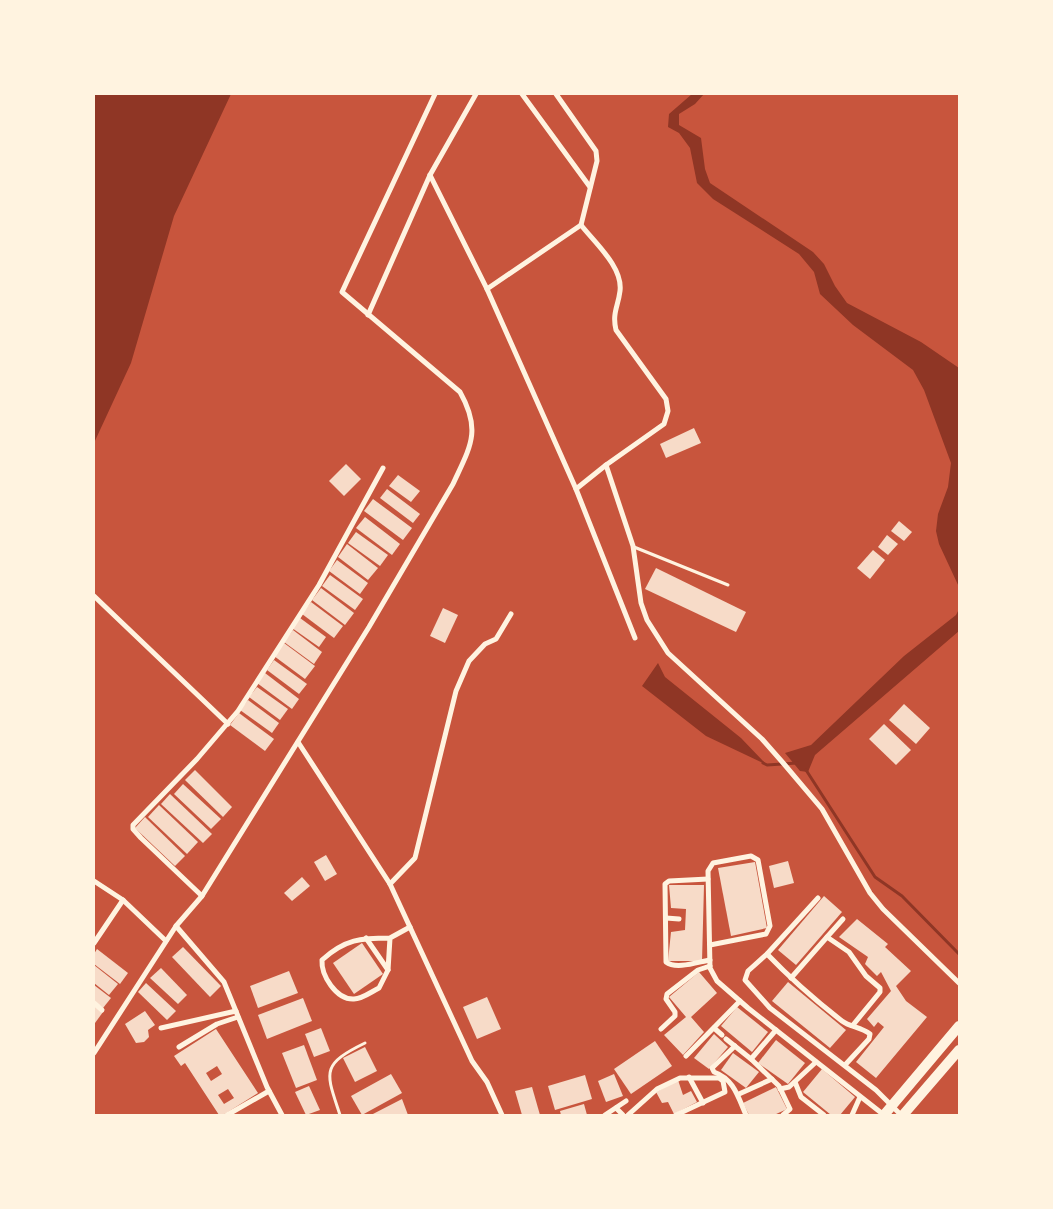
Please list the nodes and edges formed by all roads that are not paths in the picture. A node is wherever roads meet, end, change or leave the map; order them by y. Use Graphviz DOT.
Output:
graph roads {
  1 [pos="435,94"];
  2 [pos="476,94"];
  3 [pos="522,94"];
  4 [pos="556,94"];
  5 [pos="430,175"];
  6 [pos="590,188"];
  7 [pos="581,225"];
  8 [pos="487,290"];
  9 [pos="368,315"];
  10 [pos="606,465"];
  11 [pos="383,468"];
  12 [pos="576,489"];
  13 [pos="633,546"];
  14 [pos="728,585"];
  15 [pos="94,596"];
  16 [pos="511,614"];
  17 [pos="635,638"];
  18 [pos="228,724"];
  19 [pos="298,742"];
  20 [pos="708,879"];
  21 [pos="94,880"];
  22 [pos="390,884"];
  23 [pos="202,896"];
  24 [pos="818,898"];
  25 [pos="124,900"];
  26 [pos="666,918"];
  27 [pos="679,919"];
  28 [pos="843,919"];
  29 [pos="176,926"];
  30 [pos="410,927"];
  31 [pos="827,937"];
  32 [pos="366,938"];
  33 [pos="390,938"];
  34 [pos="166,941"];
  35 [pos="94,943"];
  36 [pos="710,945"];
  37 [pos="767,954"];
  38 [pos="710,963"];
  39 [pos="388,970"];
  40 [pos="791,978"];
  41 [pos="959,983"];
  42 [pos="740,1000"];
  43 [pos="94,1003"];
  44 [pos="102,1010"];
  45 [pos="236,1011"];
  46 [pos="238,1017"];
  47 [pos="853,1025"];
  48 [pos="959,1026"];
  49 [pos="161,1028"];
  50 [pos="714,1028"];
  51 [pos="661,1029"];
  52 [pos="776,1030"];
  53 [pos="365,1043"];
  54 [pos="735,1046"];
  55 [pos="179,1047"];
  56 [pos="959,1050"];
  57 [pos="94,1053"];
  58 [pos="686,1056"];
  59 [pos="751,1059"];
  60 [pos="816,1062"];
  61 [pos="845,1066"];
  62 [pos="688,1077"];
  63 [pos="772,1080"];
  64 [pos="795,1082"];
  65 [pos="780,1089"];
  66 [pos="269,1091"];
  67 [pos="739,1094"];
  68 [pos="860,1096"];
  69 [pos="626,1101"];
  70 [pos="702,1103"];
  71 [pos="892,1105"];
  72 [pos="616,1108"];
  73 [pos="635,1113"];
  74 [pos="227,1115"];
  75 [pos="282,1115"];
  76 [pos="340,1115"];
  77 [pos="502,1115"];
  78 [pos="605,1115"];
  79 [pos="623,1115"];
  80 [pos="628,1115"];
  81 [pos="676,1115"];
  82 [pos="746,1115"];
  83 [pos="783,1115"];
  84 [pos="824,1115"];
  85 [pos="852,1115"];
  86 [pos="884,1115"];
  87 [pos="902,1115"];
  1 -- 9 [label="street"];
  2 -- 5 [label="street"];
  3 -- 6 [label="street"];
  4 -- 6 [label="street"];
  5 -- 8 [label="street"];
  5 -- 9 [label="street"];
  6 -- 7 [label="street"];
  7 -- 8 [label="street"];
  7 -- 10 [label="street"];
  8 -- 12 [label="street"];
  9 -- 19 [label="street"];
  10 -- 12 [label="street"];
  10 -- 13 [label="street"];
  11 -- 18 [label="street"];
  12 -- 17 [label="street"];
  13 -- 14 [label="lane"];
  13 -- 41 [label="street"];
  15 -- 18 [label="street"];
  16 -- 22 [label="street"];
  18 -- 23 [label="street"];
  19 -- 22 [label="street"];
  19 -- 23 [label="street"];
  20 -- 26 [label="street"];
  20 -- 36 [label="street"];
  20 -- 36 [label="street"];
  21 -- 25 [label="street"];
  22 -- 30 [label="street"];
  23 -- 29 [label="street"];
  24 -- 37 [label="street"];
  25 -- 34 [label="street"];
  25 -- 35 [label="street"];
  26 -- 27 [label="street"];
  26 -- 38 [label="street"];
  28 -- 31 [label="street"];
  29 -- 34 [label="street"];
  29 -- 45 [label="street"];
  30 -- 33 [label="street"];
  30 -- 77 [label="street"];
  31 -- 40 [label="street"];
  31 -- 47 [label="street"];
  32 -- 33 [label="street"];
  32 -- 39 [label="street"];
  32 -- 39 [label="street"];
  33 -- 39 [label="street"];
  34 -- 57 [label="street"];
  36 -- 38 [label="street"];
  37 -- 40 [label="street"];
  37 -- 61 [label="street"];
  38 -- 42 [label="street"];
  38 -- 51 [label="street"];
  40 -- 47 [label="street"];
  42 -- 50 [label="street"];
  42 -- 52 [label="street"];
  43 -- 44 [label="street"];
  45 -- 46 [label="street"];
  45 -- 49 [label="street"];
  46 -- 55 [label="street"];
  46 -- 66 [label="street"];
  47 -- 61 [label="street"];
  48 -- 71 [label="main road"];
  50 -- 54 [label="street"];
  50 -- 58 [label="street"];
  52 -- 59 [label="street"];
  52 -- 60 [label="street"];
  53 -- 76 [label="lane"];
  54 -- 59 [label="street"];
  54 -- 67 [label="street"];
  56 -- 87 [label="main road"];
  59 -- 63 [label="street"];
  60 -- 64 [label="street"];
  60 -- 68 [label="street"];
  61 -- 71 [label="street"];
  62 -- 70 [label="street"];
  62 -- 70 [label="street"];
  62 -- 73 [label="street"];
  63 -- 65 [label="street"];
  63 -- 67 [label="street"];
  64 -- 65 [label="street"];
  64 -- 84 [label="street"];
  65 -- 83 [label="street"];
  66 -- 74 [label="street"];
  66 -- 75 [label="street"];
  67 -- 82 [label="street"];
  68 -- 85 [label="street"];
  68 -- 86 [label="street"];
  69 -- 72 [label="street"];
  70 -- 81 [label="street"];
  71 -- 86 [label="main road"];
  71 -- 87 [label="street"];
  72 -- 78 [label="street"];
  72 -- 79 [label="street"];
  73 -- 80 [label="street"];
}
